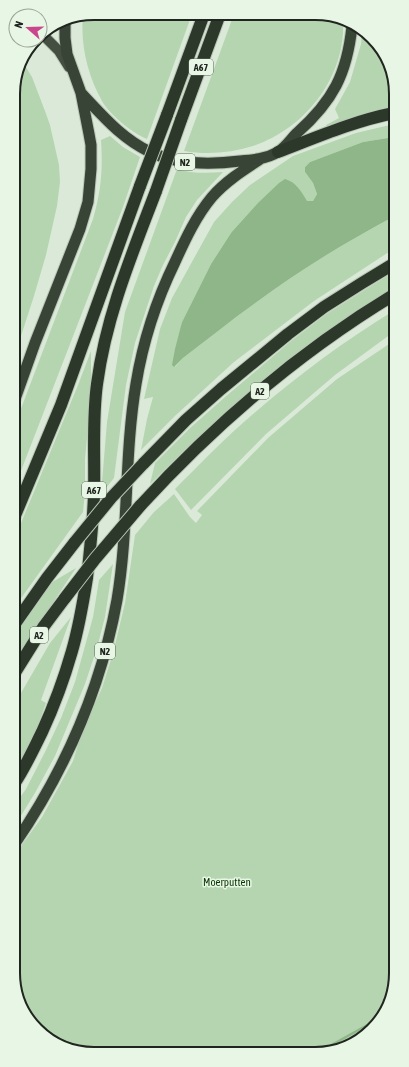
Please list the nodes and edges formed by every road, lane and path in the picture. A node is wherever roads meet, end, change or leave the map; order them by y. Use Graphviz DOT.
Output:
graph roads {
  1 [pos="202,20"];
  2 [pos="218,20"];
  3 [pos="65,26"];
  4 [pos="351,30"];
  5 [pos="48,40"];
  6 [pos="76,78"];
  7 [pos="81,93"];
  8 [pos="389,114"];
  9 [pos="278,152"];
  10 [pos="258,160"];
  11 [pos="389,266"];
  12 [pos="389,298"];
  13 [pos="20,385"];
  14 [pos="20,503"];
  15 [pos="20,616"];
  16 [pos="20,664"];
  17 [pos="20,773"];
  18 [pos="20,836"];
  1 -- 14 [label="highway, A67, bridge"];
  2 -- 17 [label="highway, A67, bridge"];
  3 -- 6 [label="highway, N2"];
  4 -- 9 [label="highway, N2"];
  5 -- 6 [label="main road"];
  6 -- 7 [label="highway, N2"];
  7 -- 10 [label="highway, N2"];
  7 -- 13 [label="highway, N2"];
  8 -- 9 [label="highway"];
  9 -- 10 [label="highway, N2"];
  10 -- 18 [label="highway, N2"];
  11 -- 15 [label="highway, A2, bridge"];
  12 -- 16 [label="highway, A2, bridge"];
}
